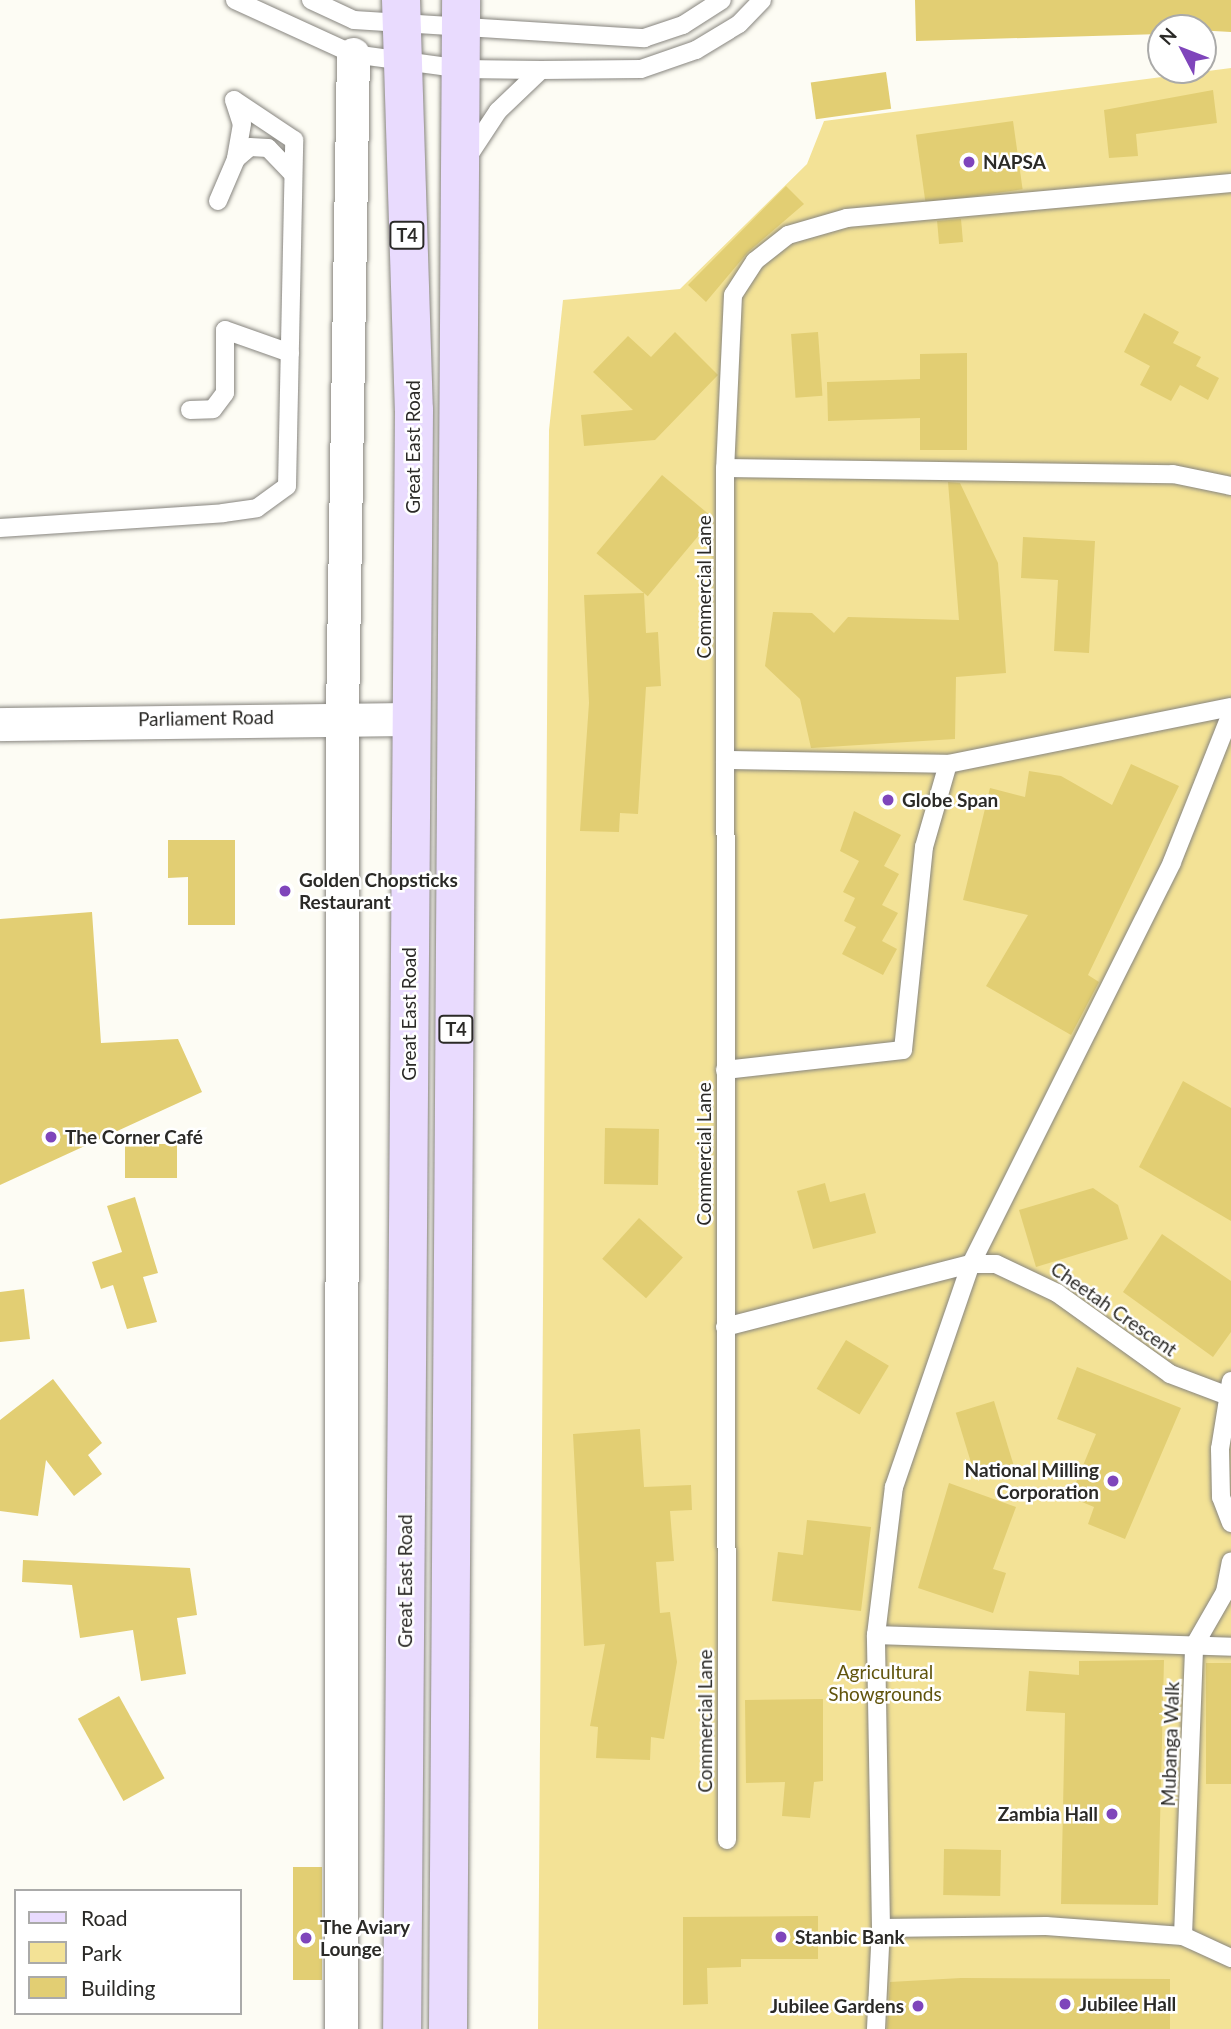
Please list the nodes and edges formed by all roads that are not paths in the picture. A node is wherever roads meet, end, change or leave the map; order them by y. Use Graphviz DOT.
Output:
graph roads {
  1 [pos="235,0"];
  2 [pos="311,0"];
  3 [pos="722,0"];
  4 [pos="762,0"];
  5 [pos="461,15"];
  6 [pos="354,20"];
  7 [pos="400,28"];
  8 [pos="353,54"];
  9 [pos="462,69"];
  10 [pos="541,70"];
  11 [pos="236,159"];
  12 [pos="462,167"];
  13 [pos="293,174"];
  14 [pos="1231,183"];
  15 [pos="218,201"];
  16 [pos="290,353"];
  17 [pos="190,410"];
  18 [pos="725,468"];
  19 [pos="1231,486"];
  20 [pos="0,528"];
  21 [pos="1231,707"];
  22 [pos="1231,714"];
  23 [pos="342,715"];
  24 [pos="412,719"];
  25 [pos="0,724"];
  26 [pos="725,760"];
  27 [pos="948,764"];
  28 [pos="725,1070"];
  29 [pos="971,1264"];
  30 [pos="725,1327"];
  31 [pos="1229,1391"];
  32 [pos="1231,1522"];
  33 [pos="1231,1562"];
  34 [pos="876,1635"];
  35 [pos="1194,1646"];
  36 [pos="1231,1647"];
  37 [pos="727,1840"];
  38 [pos="881,1928"];
  39 [pos="1183,1936"];
  40 [pos="1231,1958"];
  41 [pos="341,2029"];
  42 [pos="402,2029"];
  43 [pos="449,2029"];
  44 [pos="876,2029"];
  1 -- 8 [label="lane"];
  2 -- 6 [label="lane"];
  3 -- 5 [label="lane"];
  4 -- 10 [label="lane"];
  5 -- 7 [label="lane"];
  5 -- 9 [label="main road, T4"];
  6 -- 7 [label="lane"];
  6 -- 8 [label="lane"];
  7 -- 8 [label="lane"];
  7 -- 9 [label="lane"];
  7 -- 24 [label="main road, Great East Road / T4"];
  8 -- 23 [label="street"];
  9 -- 10 [label="lane"];
  9 -- 12 [label="main road, T4"];
  10 -- 12 [label="lane"];
  11 -- 13 [label="lane"];
  11 -- 13 [label="lane"];
  11 -- 15 [label="lane"];
  12 -- 43 [label="main road, T4"];
  13 -- 16 [label="lane"];
  14 -- 18 [label="lane, Commercial Lane"];
  16 -- 17 [label="lane"];
  16 -- 20 [label="lane"];
  18 -- 19 [label="lane"];
  18 -- 26 [label="lane, Commercial Lane"];
  21 -- 27 [label="lane"];
  22 -- 29 [label="lane"];
  23 -- 24 [label="street, Parliament Road"];
  23 -- 25 [label="street, Parliament Road"];
  23 -- 41 [label="street"];
  24 -- 42 [label="main road, Great East Road / T4"];
  26 -- 27 [label="lane"];
  26 -- 28 [label="lane, Commercial Lane"];
  27 -- 28 [label="lane"];
  28 -- 30 [label="lane, Commercial Lane"];
  29 -- 30 [label="lane"];
  29 -- 31 [label="lane, Cheetah Crescent"];
  29 -- 34 [label="lane"];
  30 -- 37 [label="lane, Commercial Lane"];
  31 -- 32 [label="lane"];
  33 -- 35 [label="lane, Mubanga Walk"];
  34 -- 35 [label="lane"];
  34 -- 38 [label="lane"];
  35 -- 36 [label="lane"];
  35 -- 39 [label="lane, Mubanga Walk"];
  38 -- 39 [label="lane"];
  38 -- 44 [label="lane"];
  39 -- 40 [label="lane"];
}
